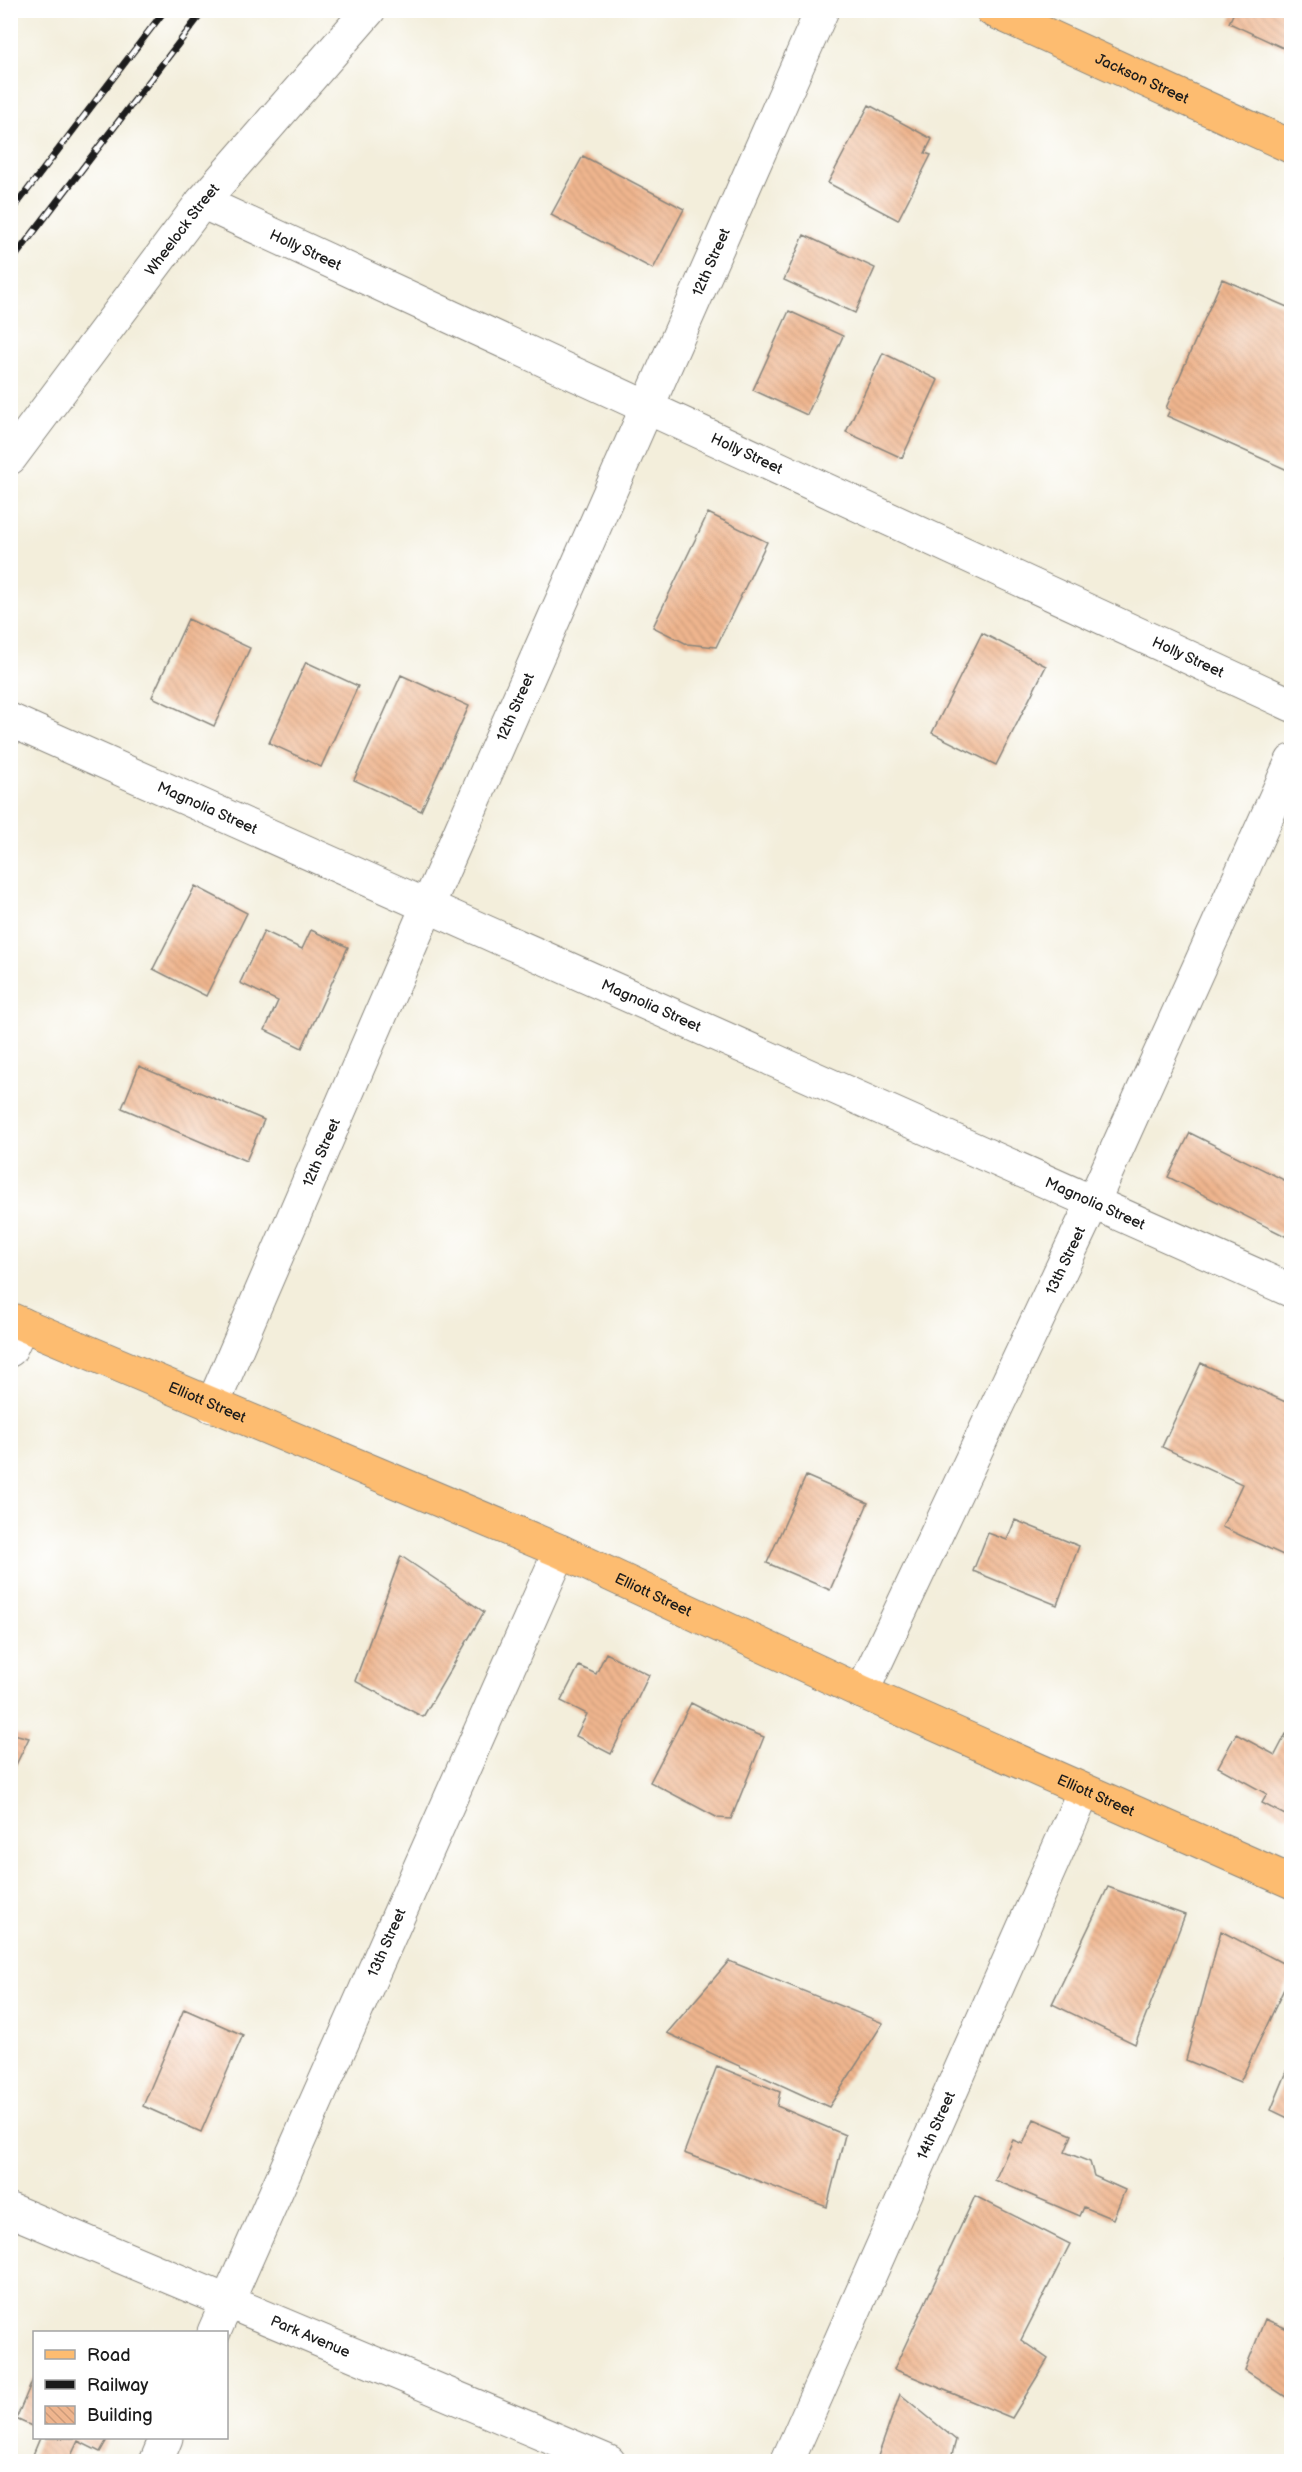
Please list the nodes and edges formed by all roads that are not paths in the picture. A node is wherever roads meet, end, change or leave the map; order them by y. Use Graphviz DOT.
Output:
graph roads {
  1 [pos="369,10"];
  2 [pos="822,10"];
  3 [pos="992,10"];
  4 [pos="1292,147"];
  5 [pos="202,202"];
  6 [pos="647,407"];
  7 [pos="10,458"];
  8 [pos="1292,705"];
  9 [pos="10,720"];
  10 [pos="1292,761"];
  11 [pos="428,905"];
  12 [pos="1093,1202"];
  13 [pos="1292,1291"];
  14 [pos="14,1331"];
  15 [pos="212,1406"];
  16 [pos="560,1551"];
  17 [pos="862,1692"];
  18 [pos="1084,1791"];
  19 [pos="1292,1882"];
  20 [pos="10,2210"];
  21 [pos="228,2302"];
  22 [pos="214,2331"];
  23 [pos="166,2439"];
  24 [pos="156,2462"];
  25 [pos="609,2462"];
  26 [pos="786,2462"];
  1 -- 5 [label="street, Wheelock Street"];
  2 -- 6 [label="street, 12th Street"];
  3 -- 4 [label="main road, Jackson Street"];
  5 -- 6 [label="street, Holly Street"];
  5 -- 7 [label="street, Wheelock Street"];
  6 -- 8 [label="street, Holly Street"];
  6 -- 11 [label="street, 12th Street"];
  9 -- 11 [label="street, Magnolia Street"];
  10 -- 12 [label="street, 13th Street"];
  11 -- 12 [label="street, Magnolia Street"];
  11 -- 15 [label="street, 12th Street"];
  12 -- 13 [label="street, Magnolia Street"];
  12 -- 17 [label="street, 13th Street"];
  14 -- 15 [label="main road, Elliott Street"];
  15 -- 16 [label="main road, Elliott Street"];
  16 -- 17 [label="main road, Elliott Street"];
  16 -- 21 [label="street, 13th Street"];
  17 -- 18 [label="main road, Elliott Street"];
  18 -- 19 [label="main road, Elliott Street"];
  18 -- 26 [label="street, 14th Street"];
  20 -- 21 [label="street, Park Avenue"];
  21 -- 22 [label="street, 13th Street"];
  21 -- 25 [label="street, Park Avenue"];
  23 -- 24 [label="street"];
}
